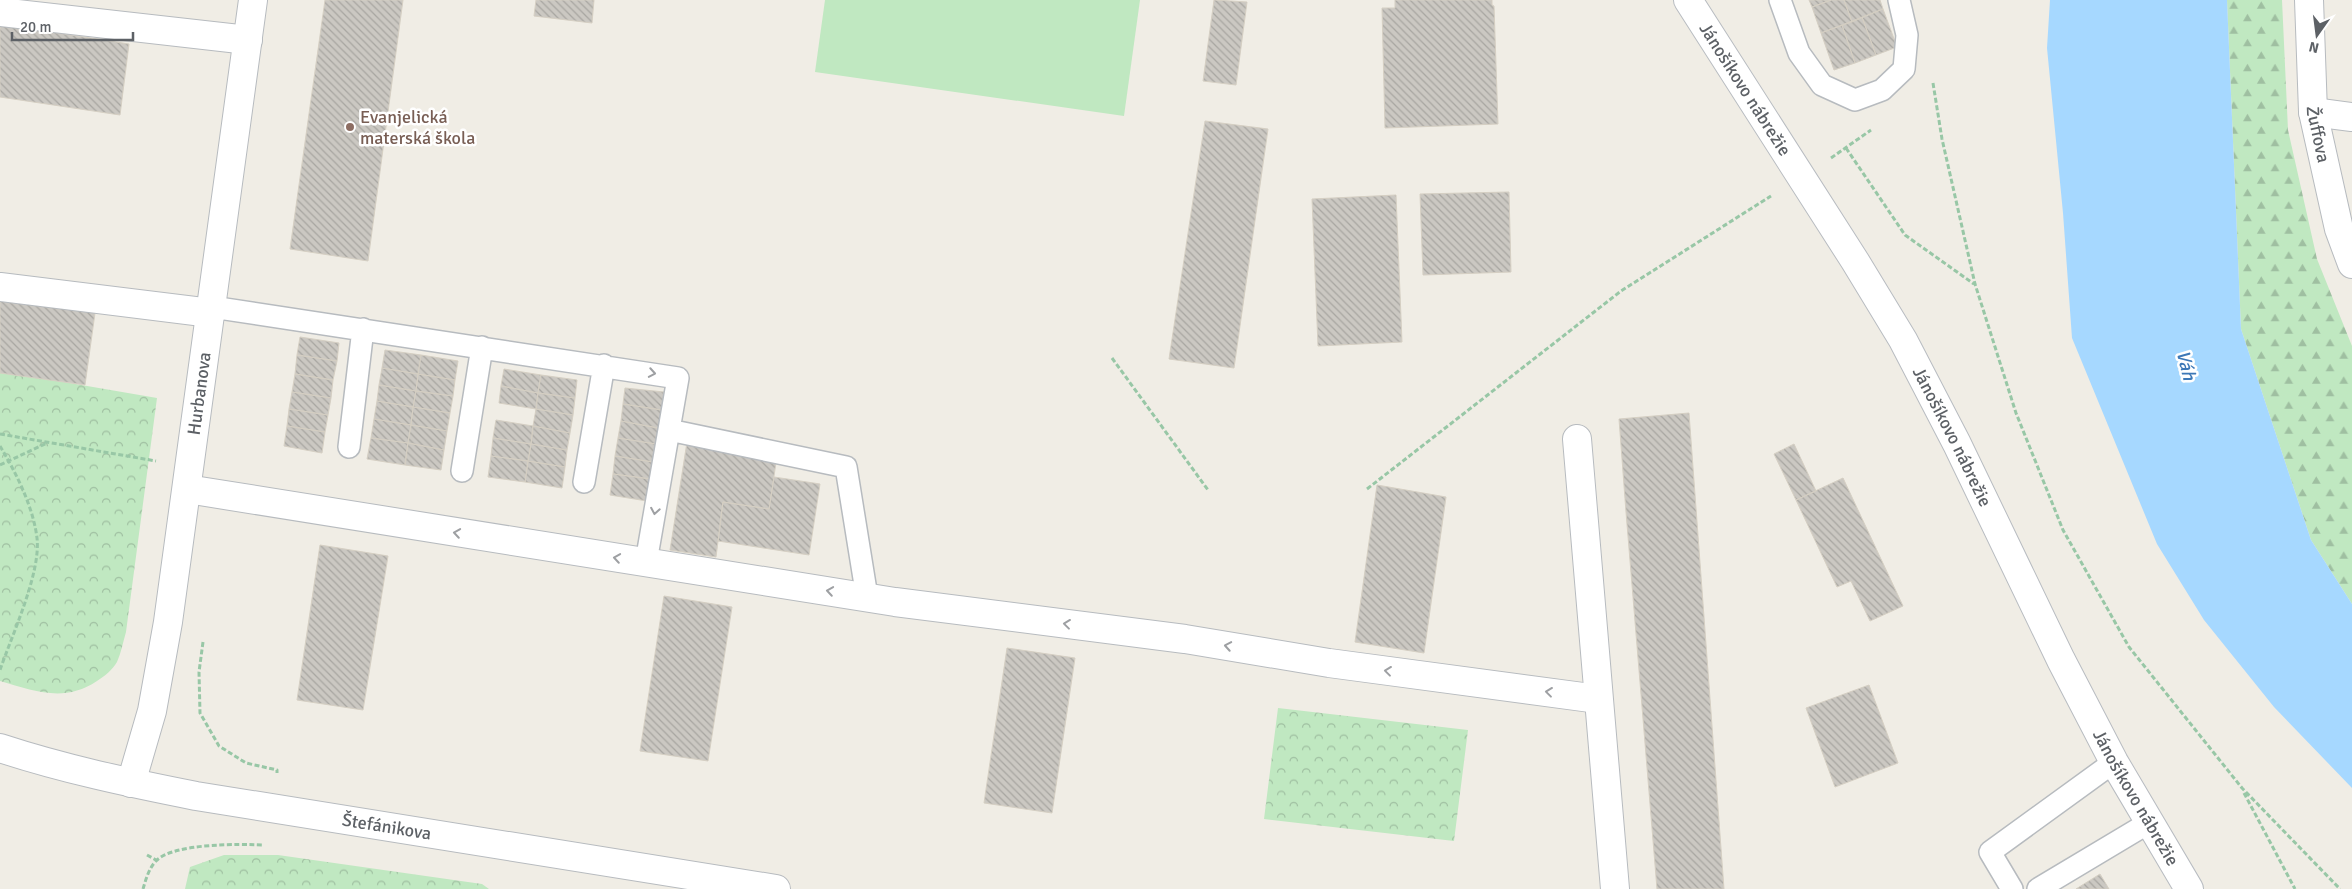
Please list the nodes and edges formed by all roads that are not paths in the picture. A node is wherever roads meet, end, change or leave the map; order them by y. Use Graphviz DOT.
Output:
graph roads {
  1 [pos="253,0"];
  2 [pos="1688,0"];
  3 [pos="1780,0"];
  4 [pos="1899,0"];
  5 [pos="2309,0"];
  6 [pos="0,12"];
  7 [pos="248,40"];
  8 [pos="2313,112"];
  9 [pos="2352,117"];
  10 [pos="2352,264"];
  11 [pos="0,287"];
  12 [pos="211,310"];
  13 [pos="363,329"];
  14 [pos="482,347"];
  15 [pos="604,365"];
  16 [pos="669,430"];
  17 [pos="1577,439"];
  18 [pos="349,447"];
  19 [pos="462,471"];
  20 [pos="584,482"];
  21 [pos="187,489"];
  22 [pos="646,562"];
  23 [pos="867,597"];
  24 [pos="1598,698"];
  25 [pos="0,748"];
  26 [pos="2114,762"];
  27 [pos="131,783"];
  28 [pos="2150,822"];
  29 [pos="776,889"];
  30 [pos="1614,889"];
  31 [pos="2012,889"];
  32 [pos="2038,889"];
  33 [pos="2189,889"];
  1 -- 7 [label="street, Hurbanova"];
  2 -- 26 [label="street, Jánošíkovo nábrežie"];
  3 -- 4 [label="lane"];
  5 -- 8 [label="street, Žuffova"];
  6 -- 7 [label="street"];
  7 -- 12 [label="street, Hurbanova"];
  8 -- 9 [label="street"];
  8 -- 10 [label="street, Žuffova"];
  11 -- 12 [label="street"];
  12 -- 13 [label="lane"];
  12 -- 21 [label="street, Hurbanova"];
  13 -- 14 [label="lane"];
  13 -- 18 [label="lane"];
  14 -- 15 [label="lane"];
  14 -- 19 [label="lane"];
  15 -- 16 [label="lane, one-way"];
  15 -- 20 [label="lane"];
  16 -- 22 [label="lane, one-way"];
  16 -- 23 [label="lane"];
  17 -- 24 [label="street"];
  22 -- 21 [label="street, one-way"];
  21 -- 27 [label="street, Hurbanova"];
  23 -- 22 [label="street, one-way"];
  24 -- 23 [label="street, one-way"];
  24 -- 30 [label="street"];
  25 -- 27 [label="street, Štefánikova"];
  26 -- 28 [label="street, Jánošíkovo nábrežie"];
  26 -- 31 [label="lane"];
  27 -- 29 [label="street, Štefánikova"];
  28 -- 32 [label="lane"];
  28 -- 33 [label="street, Jánošíkovo nábrežie"];
}
